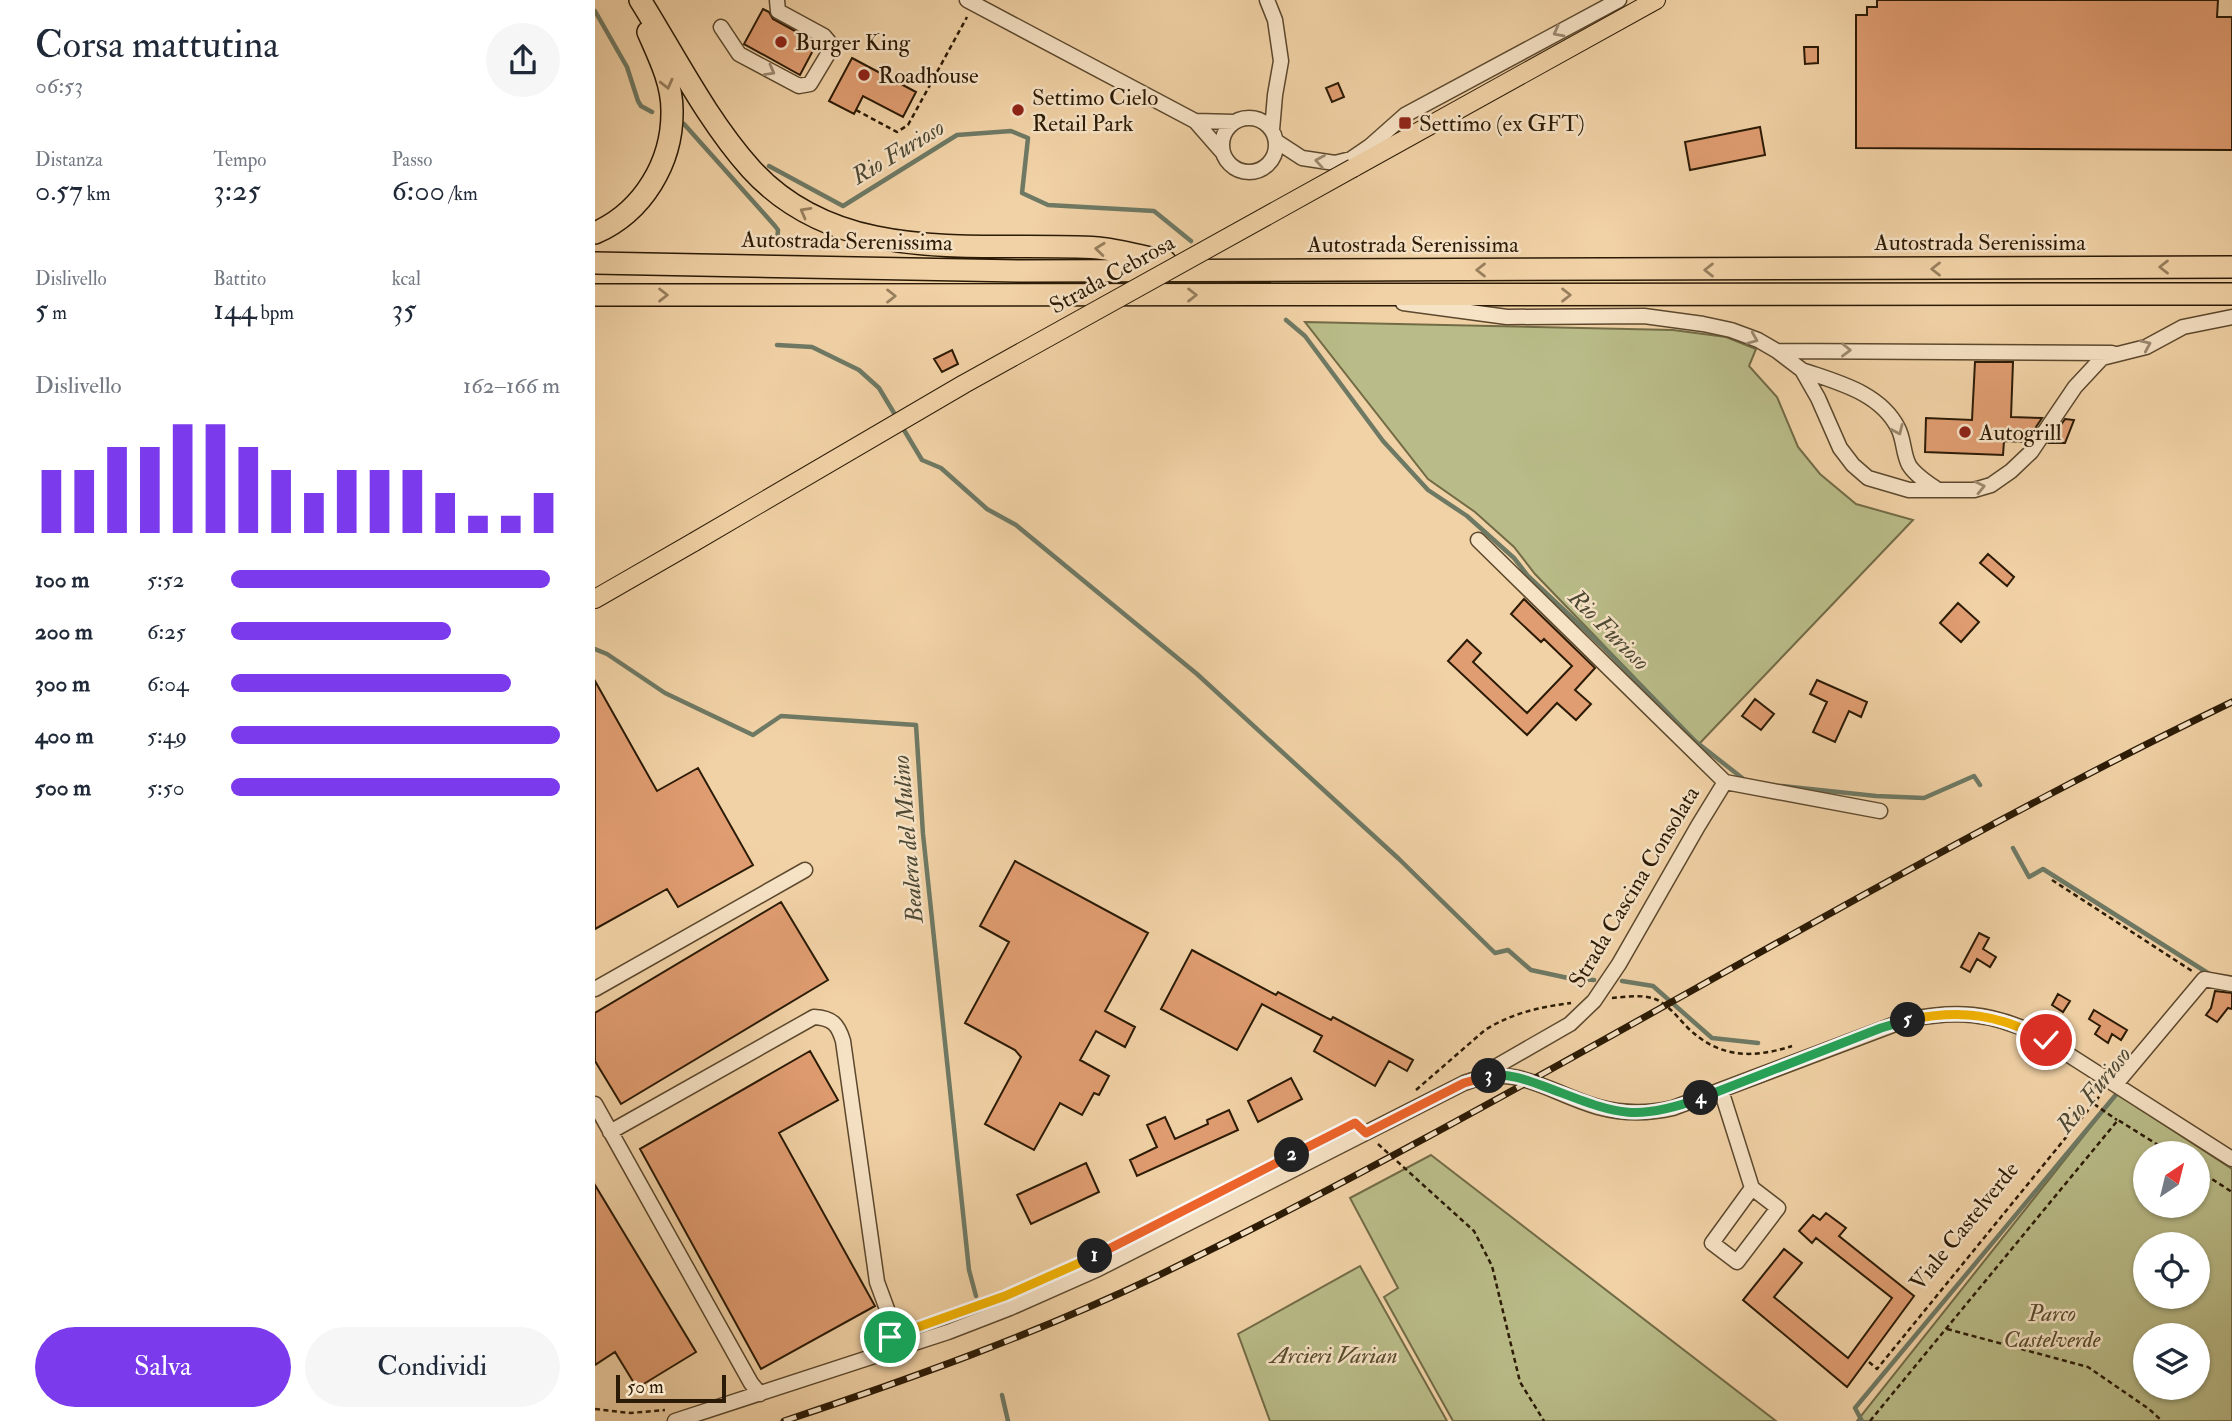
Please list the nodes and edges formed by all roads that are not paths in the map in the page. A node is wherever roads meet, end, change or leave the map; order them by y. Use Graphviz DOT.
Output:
graph roads {
  1 [pos="629,0"];
  2 [pos="640,0"];
  3 [pos="777,0"];
  4 [pos="1267,0"];
  5 [pos="1619,0"];
  6 [pos="1656,0"];
  7 [pos="969,5"];
  8 [pos="721,27"];
  9 [pos="1275,95"];
  10 [pos="1252,118"];
  11 [pos="1195,121"];
  12 [pos="1234,122"];
  13 [pos="1274,136"];
  14 [pos="1223,153"];
  15 [pos="595,233"];
  16 [pos="595,263"];
  17 [pos="2232,267"];
  18 [pos="1216,271"];
  19 [pos="2232,294"];
  20 [pos="595,295"];
  21 [pos="1346,295"];
  22 [pos="2232,317"];
  23 [pos="1777,351"];
  24 [pos="2117,353"];
  25 [pos="1802,370"];
  26 [pos="1938,490"];
  27 [pos="1478,540"];
  28 [pos="595,599"];
  29 [pos="1725,782"];
  30 [pos="1880,811"];
  31 [pos="804,870"];
  32 [pos="2232,984"];
  33 [pos="595,989"];
  34 [pos="1473,1080"];
  35 [pos="2116,1084"];
  36 [pos="1721,1090"];
  37 [pos="595,1104"];
  38 [pos="610,1132"];
  39 [pos="2232,1158"];
  40 [pos="1752,1188"];
  41 [pos="901,1347"];
  42 [pos="760,1394"];
  43 [pos="671,1415"];
  1 -- 15 [label="highway, one-way"];
  18 -- 2 [label="highway, one-way"];
  8 -- 3 [label="street, one-way"];
  4 -- 9 [label="street"];
  5 -- 13 [label="street, one-way"];
  6 -- 28 [label="main road, Strada Cebrosa, bridge"];
  7 -- 11 [label="street"];
  9 -- 10 [label="street"];
  9 -- 13 [label="street"];
  10 -- 12 [label="street"];
  10 -- 13 [label="street"];
  11 -- 12 [label="street"];
  11 -- 14 [label="street"];
  12 -- 14 [label="street"];
  13 -- 14 [label="street"];
  16 -- 18 [label="highway, Autostrada Serenissima"];
  17 -- 18 [label="highway, Autostrada Serenissima, one-way"];
  21 -- 19 [label="highway, one-way"];
  20 -- 21 [label="highway, one-way"];
  21 -- 23 [label="street, one-way"];
  24 -- 22 [label="street, one-way"];
  23 -- 24 [label="street, one-way"];
  23 -- 25 [label="street"];
  26 -- 24 [label="street, one-way"];
  25 -- 26 [label="street, one-way"];
  25 -- 26 [label="street"];
  27 -- 29 [label="street, Strada Cascina Consolata"];
  29 -- 30 [label="street, Strada Cascina Consolata"];
  29 -- 34 [label="street, Strada Cascina Consolata"];
  31 -- 33 [label="street"];
  32 -- 35 [label="street"];
  34 -- 36 [label="street"];
  34 -- 41 [label="street, Strada Cascina Consolata"];
  35 -- 36 [label="street"];
  35 -- 39 [label="street"];
  36 -- 40 [label="street"];
  37 -- 38 [label="street"];
  38 -- 41 [label="street"];
  38 -- 42 [label="street"];
  40 -- 40 [label="street"];
  41 -- 42 [label="street, Strada Cascina Consolata"];
  42 -- 43 [label="street, Strada Cascina Consolata"];
}
